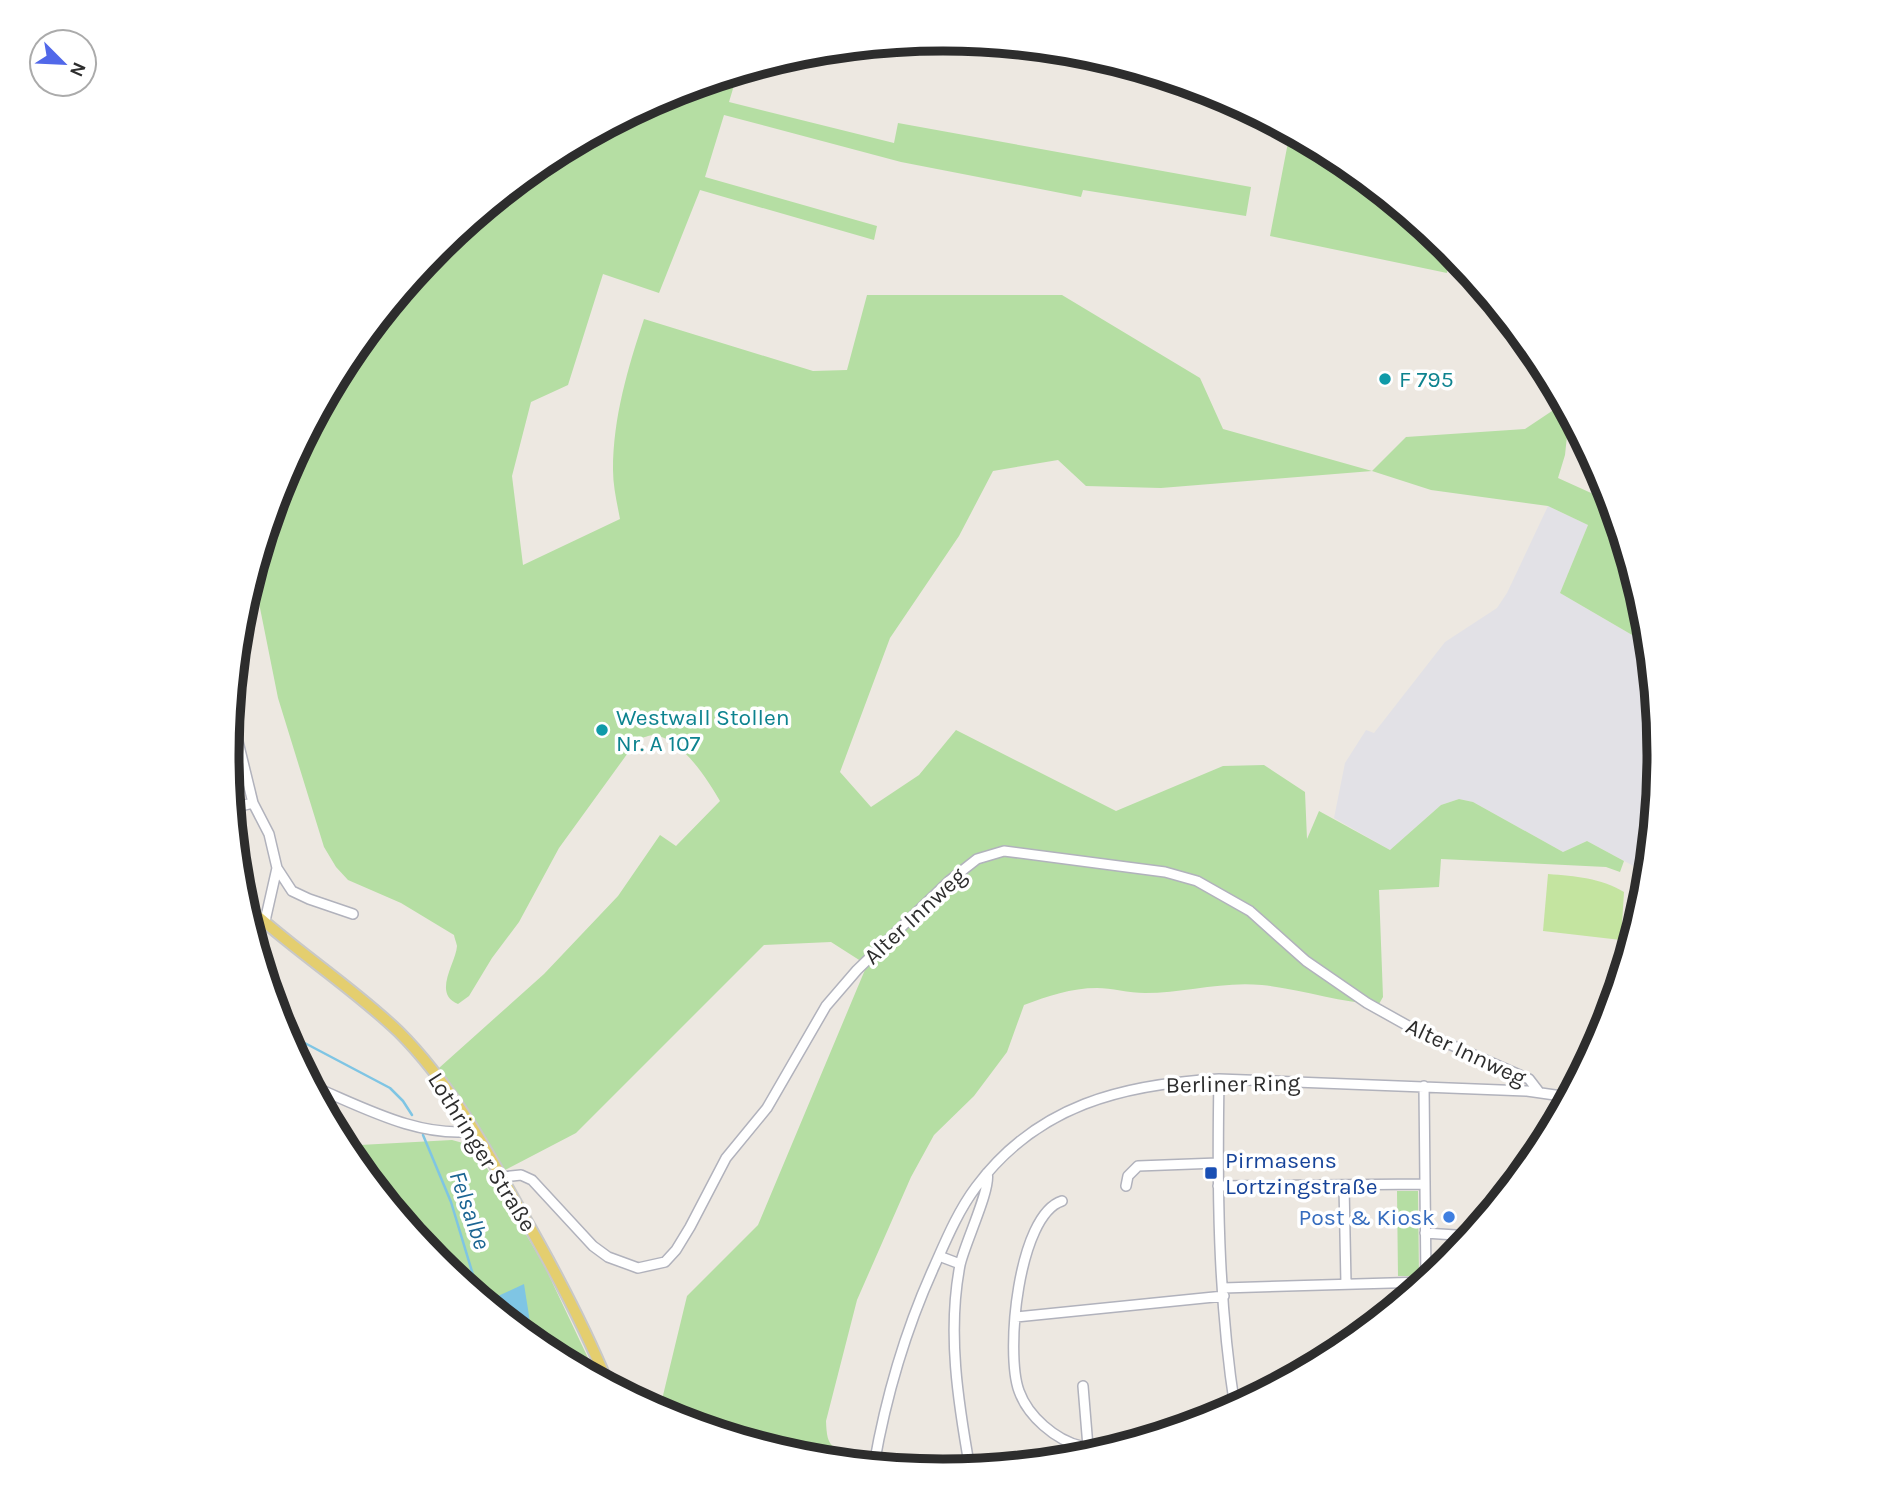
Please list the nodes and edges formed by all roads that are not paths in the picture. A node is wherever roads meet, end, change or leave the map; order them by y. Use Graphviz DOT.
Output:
graph roads {
  1 [pos="239,746"];
  2 [pos="253,803"];
  3 [pos="241,806"];
  4 [pos="277,868"];
  5 [pos="353,914"];
  6 [pos="258,915"];
  7 [pos="265,921"];
  8 [pos="1219,1079"];
  9 [pos="1424,1086"];
  10 [pos="324,1091"];
  11 [pos="1539,1091"];
  12 [pos="1559,1095"];
  13 [pos="474,1131"];
  14 [pos="1218,1163"];
  15 [pos="987,1173"];
  16 [pos="502,1177"];
  17 [pos="1424,1184"];
  18 [pos="1344,1185"];
  19 [pos="1126,1186"];
  20 [pos="1218,1186"];
  21 [pos="1062,1201"];
  22 [pos="1425,1233"];
  23 [pos="1457,1235"];
  24 [pos="939,1256"];
  25 [pos="960,1264"];
  26 [pos="1426,1267"];
  27 [pos="1410,1282"];
  28 [pos="1346,1284"];
  29 [pos="1224,1292"];
  30 [pos="1016,1317"];
  31 [pos="602,1371"];
  32 [pos="1083,1386"];
  33 [pos="1233,1397"];
  34 [pos="1086,1445"];
  35 [pos="1078,1446"];
  36 [pos="875,1456"];
  37 [pos="968,1458"];
  1 -- 2 [label="street"];
  2 -- 3 [label="street"];
  2 -- 4 [label="street"];
  4 -- 5 [label="street"];
  4 -- 7 [label="street"];
  6 -- 7 [label="main road, Lothringer Straße"];
  7 -- 13 [label="main road, Lothringer Straße"];
  8 -- 9 [label="street, Berliner Ring"];
  8 -- 14 [label="street"];
  8 -- 15 [label="street, Berliner Ring"];
  9 -- 11 [label="street, Berliner Ring"];
  9 -- 17 [label="street"];
  10 -- 13 [label="street"];
  11 -- 12 [label="street, Berliner Ring"];
  11 -- 16 [label="street, Alter Innweg"];
  13 -- 16 [label="main road, Lothringer Straße"];
  14 -- 19 [label="street"];
  14 -- 20 [label="street"];
  15 -- 24 [label="street, Berliner Ring"];
  15 -- 25 [label="street"];
  16 -- 31 [label="main road, Lothringer Straße"];
  17 -- 18 [label="street"];
  17 -- 22 [label="street"];
  18 -- 20 [label="street"];
  18 -- 28 [label="street"];
  20 -- 29 [label="street"];
  21 -- 30 [label="street"];
  22 -- 23 [label="street"];
  22 -- 26 [label="street"];
  24 -- 25 [label="street"];
  24 -- 36 [label="street, Berliner Ring"];
  25 -- 37 [label="street"];
  27 -- 28 [label="street"];
  28 -- 29 [label="street"];
  29 -- 30 [label="street"];
  29 -- 33 [label="street"];
  30 -- 35 [label="street"];
  32 -- 34 [label="street"];
}
